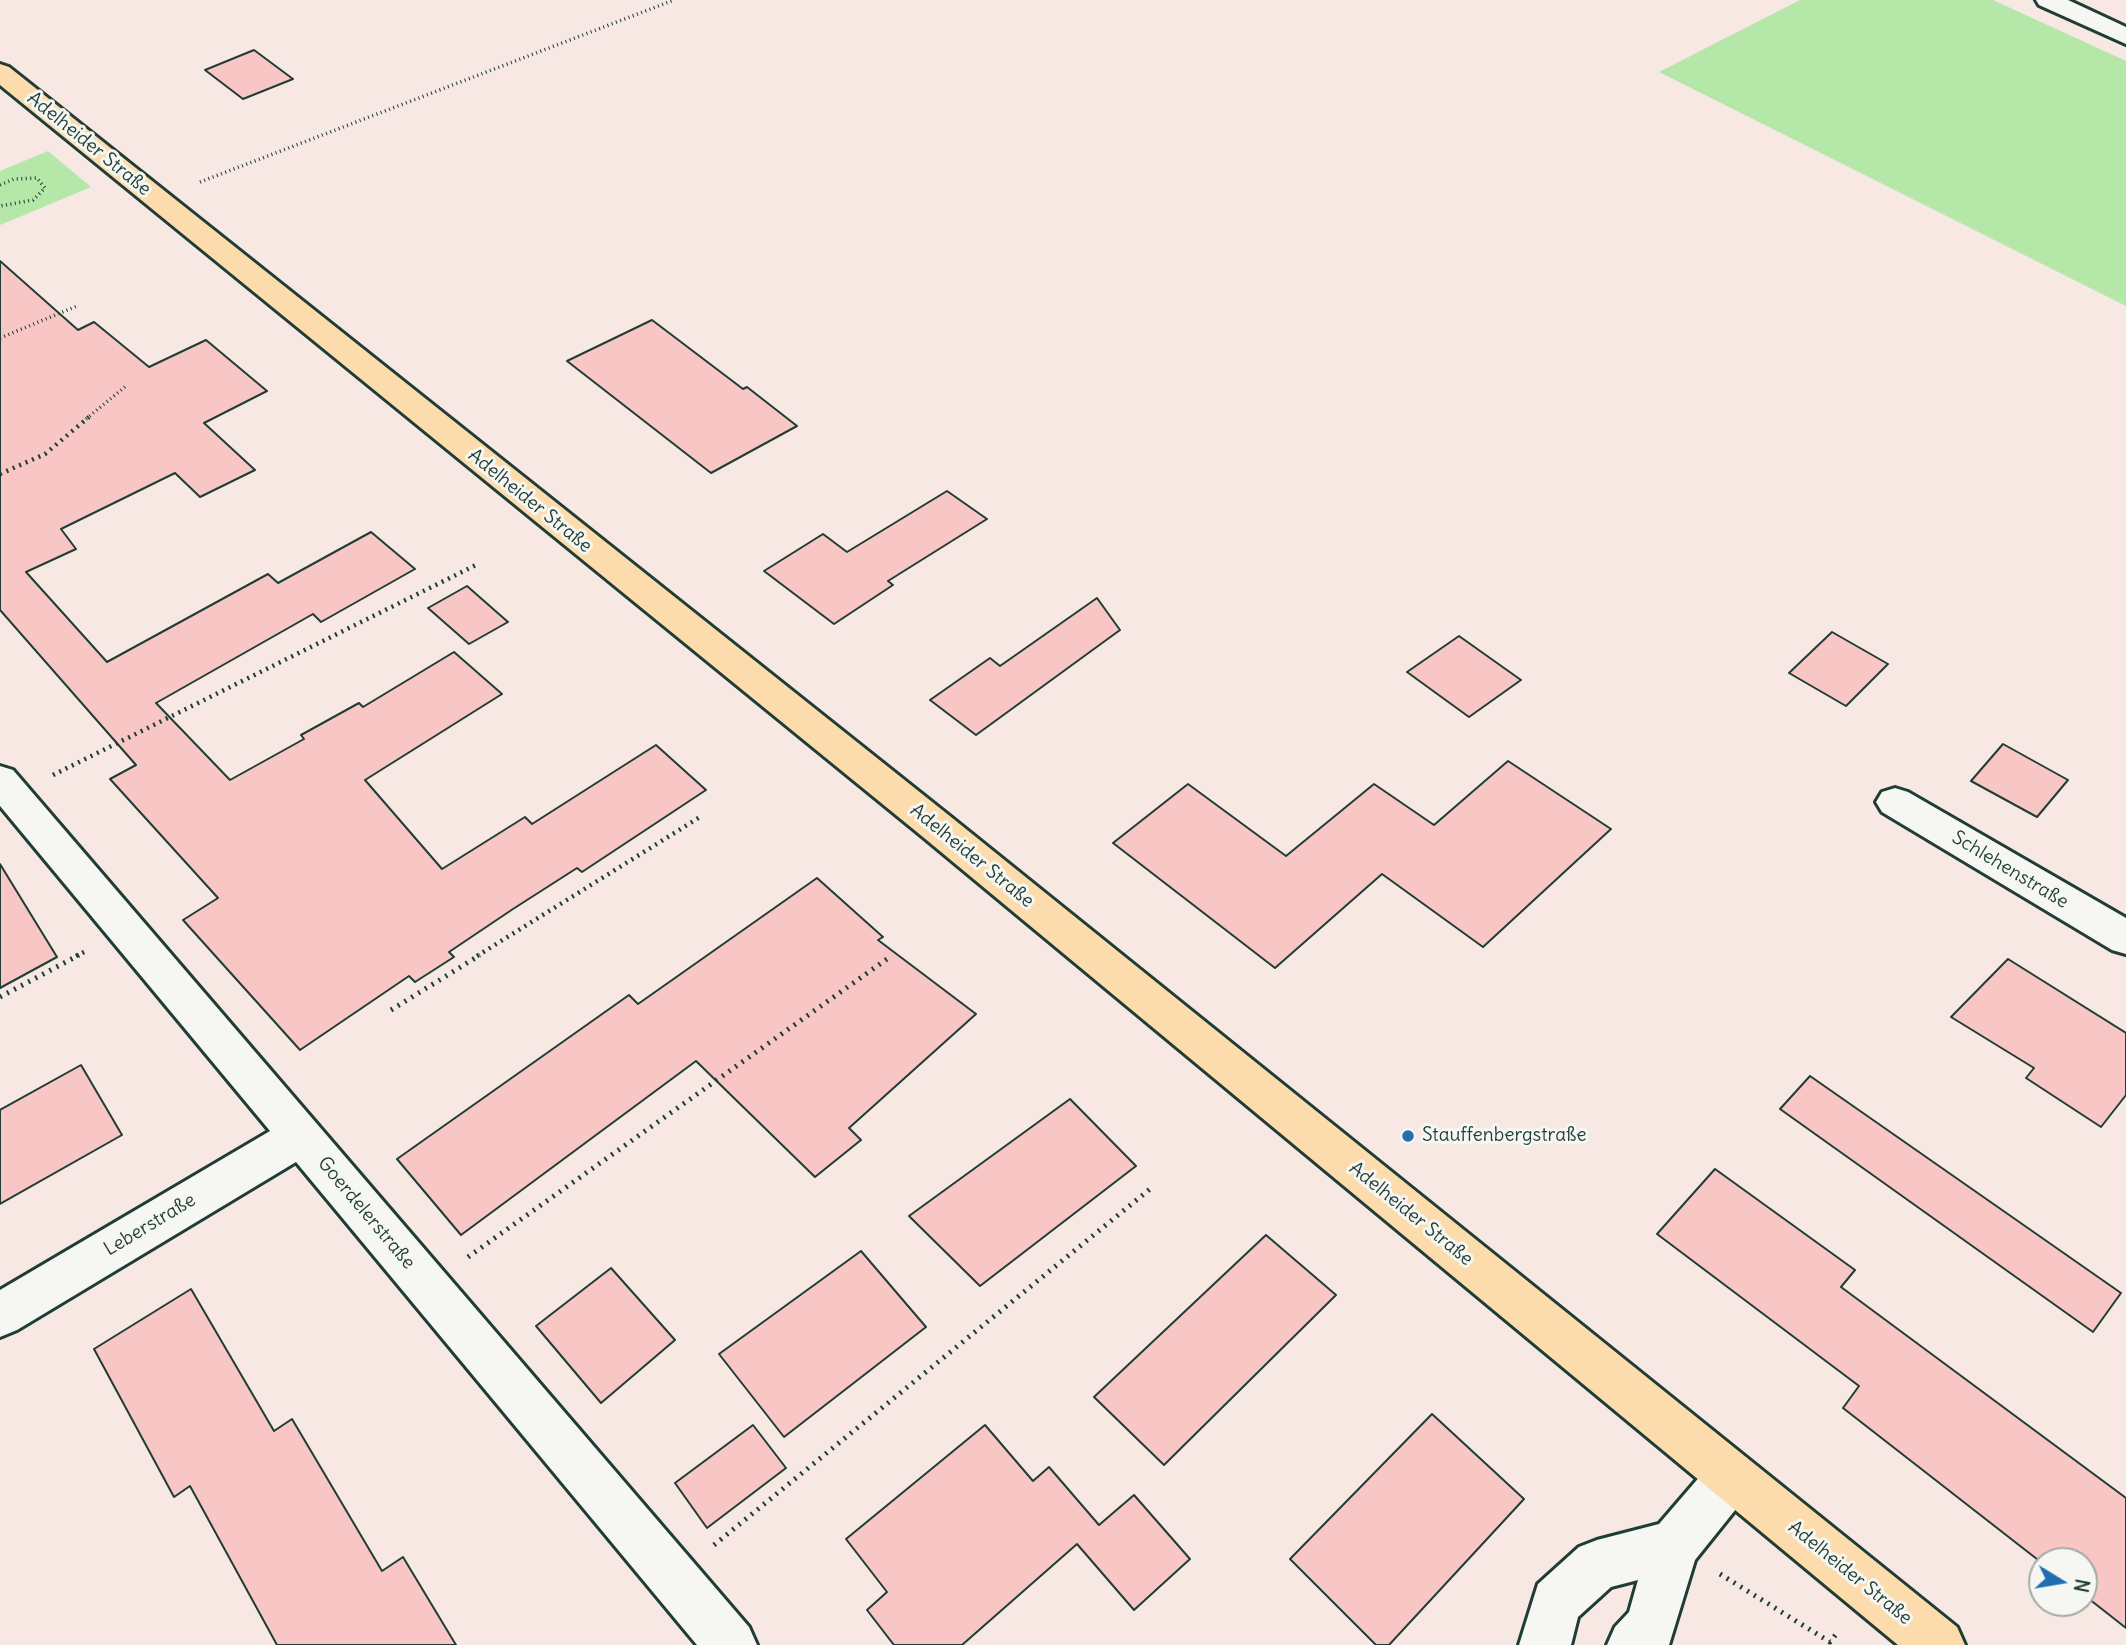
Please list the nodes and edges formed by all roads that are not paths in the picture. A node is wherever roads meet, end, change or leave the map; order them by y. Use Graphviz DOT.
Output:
graph roads {
  1 [pos="2048,0"];
  2 [pos="2126,36"];
  3 [pos="0,72"];
  4 [pos="6,788"];
  5 [pos="1895,802"];
  6 [pos="2126,938"];
  7 [pos="301,1136"];
  8 [pos="0,1315"];
  9 [pos="1731,1477"];
  10 [pos="1674,1546"];
  11 [pos="731,1645"];
  12 [pos="1545,1645"];
  13 [pos="1633,1645"];
  14 [pos="1939,1645"];
  1 -- 2 [label="street"];
  3 -- 9 [label="main road, Adelheider Straße"];
  4 -- 7 [label="street, Goerdelerstraße"];
  5 -- 6 [label="street, Schlehenstraße"];
  7 -- 8 [label="street, Leberstraße"];
  7 -- 11 [label="street, Goerdelerstraße"];
  9 -- 10 [label="street"];
  9 -- 14 [label="main road, Adelheider Straße"];
  10 -- 12 [label="street"];
  10 -- 13 [label="street"];
}
